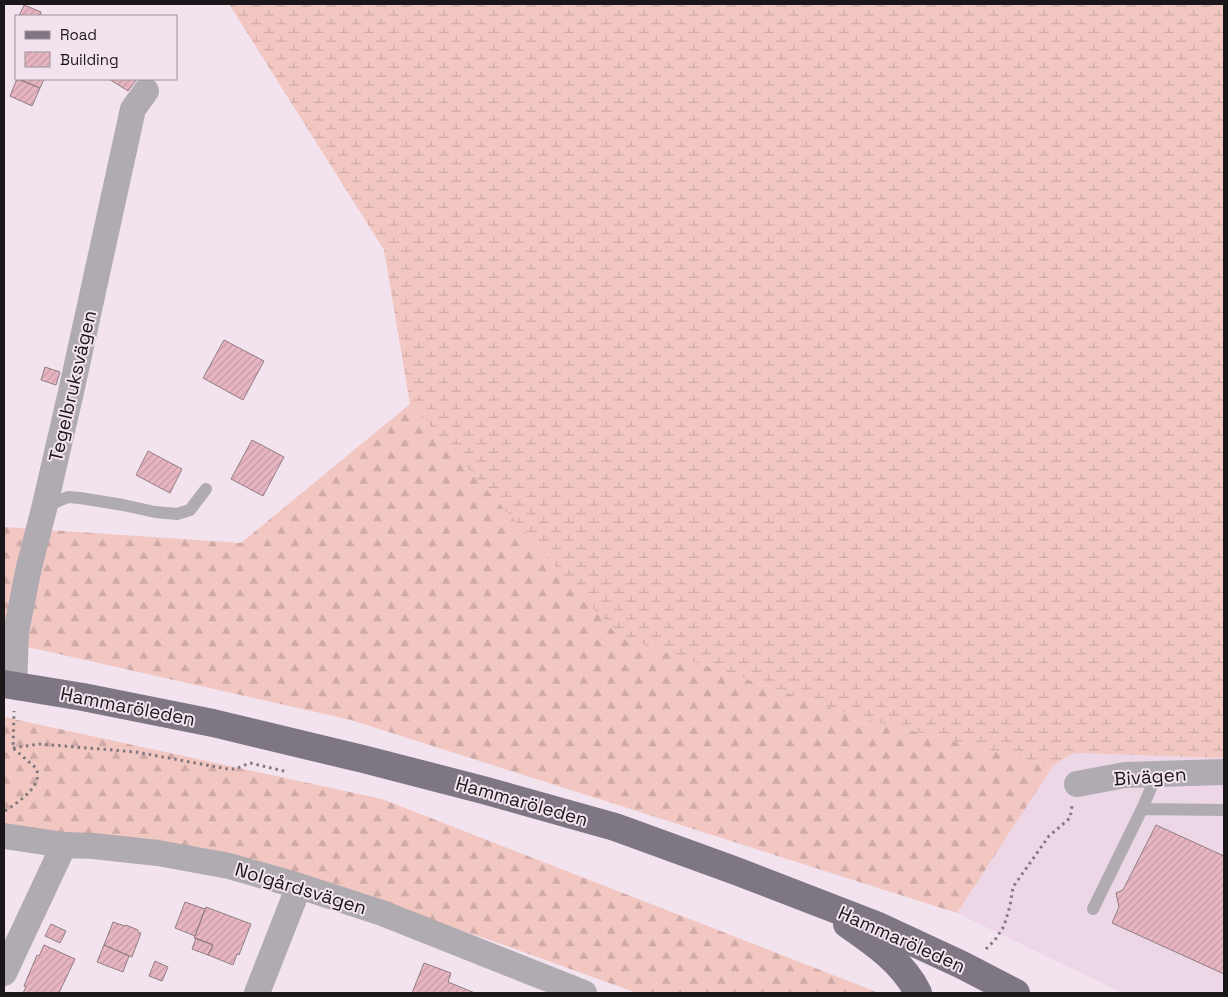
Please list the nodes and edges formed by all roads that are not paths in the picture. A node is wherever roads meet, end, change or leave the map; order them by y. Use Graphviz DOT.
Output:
graph roads {
  1 [pos="146,92"];
  2 [pos="206,489"];
  3 [pos="44,509"];
  4 [pos="10,626"];
  5 [pos="9,685"];
  6 [pos="1224,772"];
  7 [pos="1157,774"];
  8 [pos="1077,784"];
  9 [pos="1142,809"];
  10 [pos="1224,810"];
  11 [pos="4,836"];
  12 [pos="64,845"];
  13 [pos="299,886"];
  14 [pos="813,900"];
  15 [pos="1094,909"];
  16 [pos="4,973"];
  17 [pos="257,993"];
  18 [pos="584,993"];
  19 [pos="918,993"];
  20 [pos="1016,993"];
  1 -- 3 [label="street, Tegelbruksvägen"];
  2 -- 3 [label="lane"];
  3 -- 4 [label="street, Tegelbruksvägen"];
  4 -- 5 [label="street, Tegelbruksvägen"];
  5 -- 14 [label="main road, Hammaröleden"];
  6 -- 7 [label="street, Bivägen"];
  7 -- 8 [label="street, Bivägen"];
  7 -- 9 [label="lane"];
  9 -- 10 [label="lane"];
  9 -- 15 [label="lane"];
  11 -- 12 [label="street, Nolgårdsvägen"];
  12 -- 13 [label="street, Nolgårdsvägen"];
  12 -- 16 [label="street"];
  13 -- 17 [label="street"];
  13 -- 18 [label="street, Nolgårdsvägen"];
  14 -- 19 [label="main road"];
  14 -- 20 [label="main road, Hammaröleden"];
}
